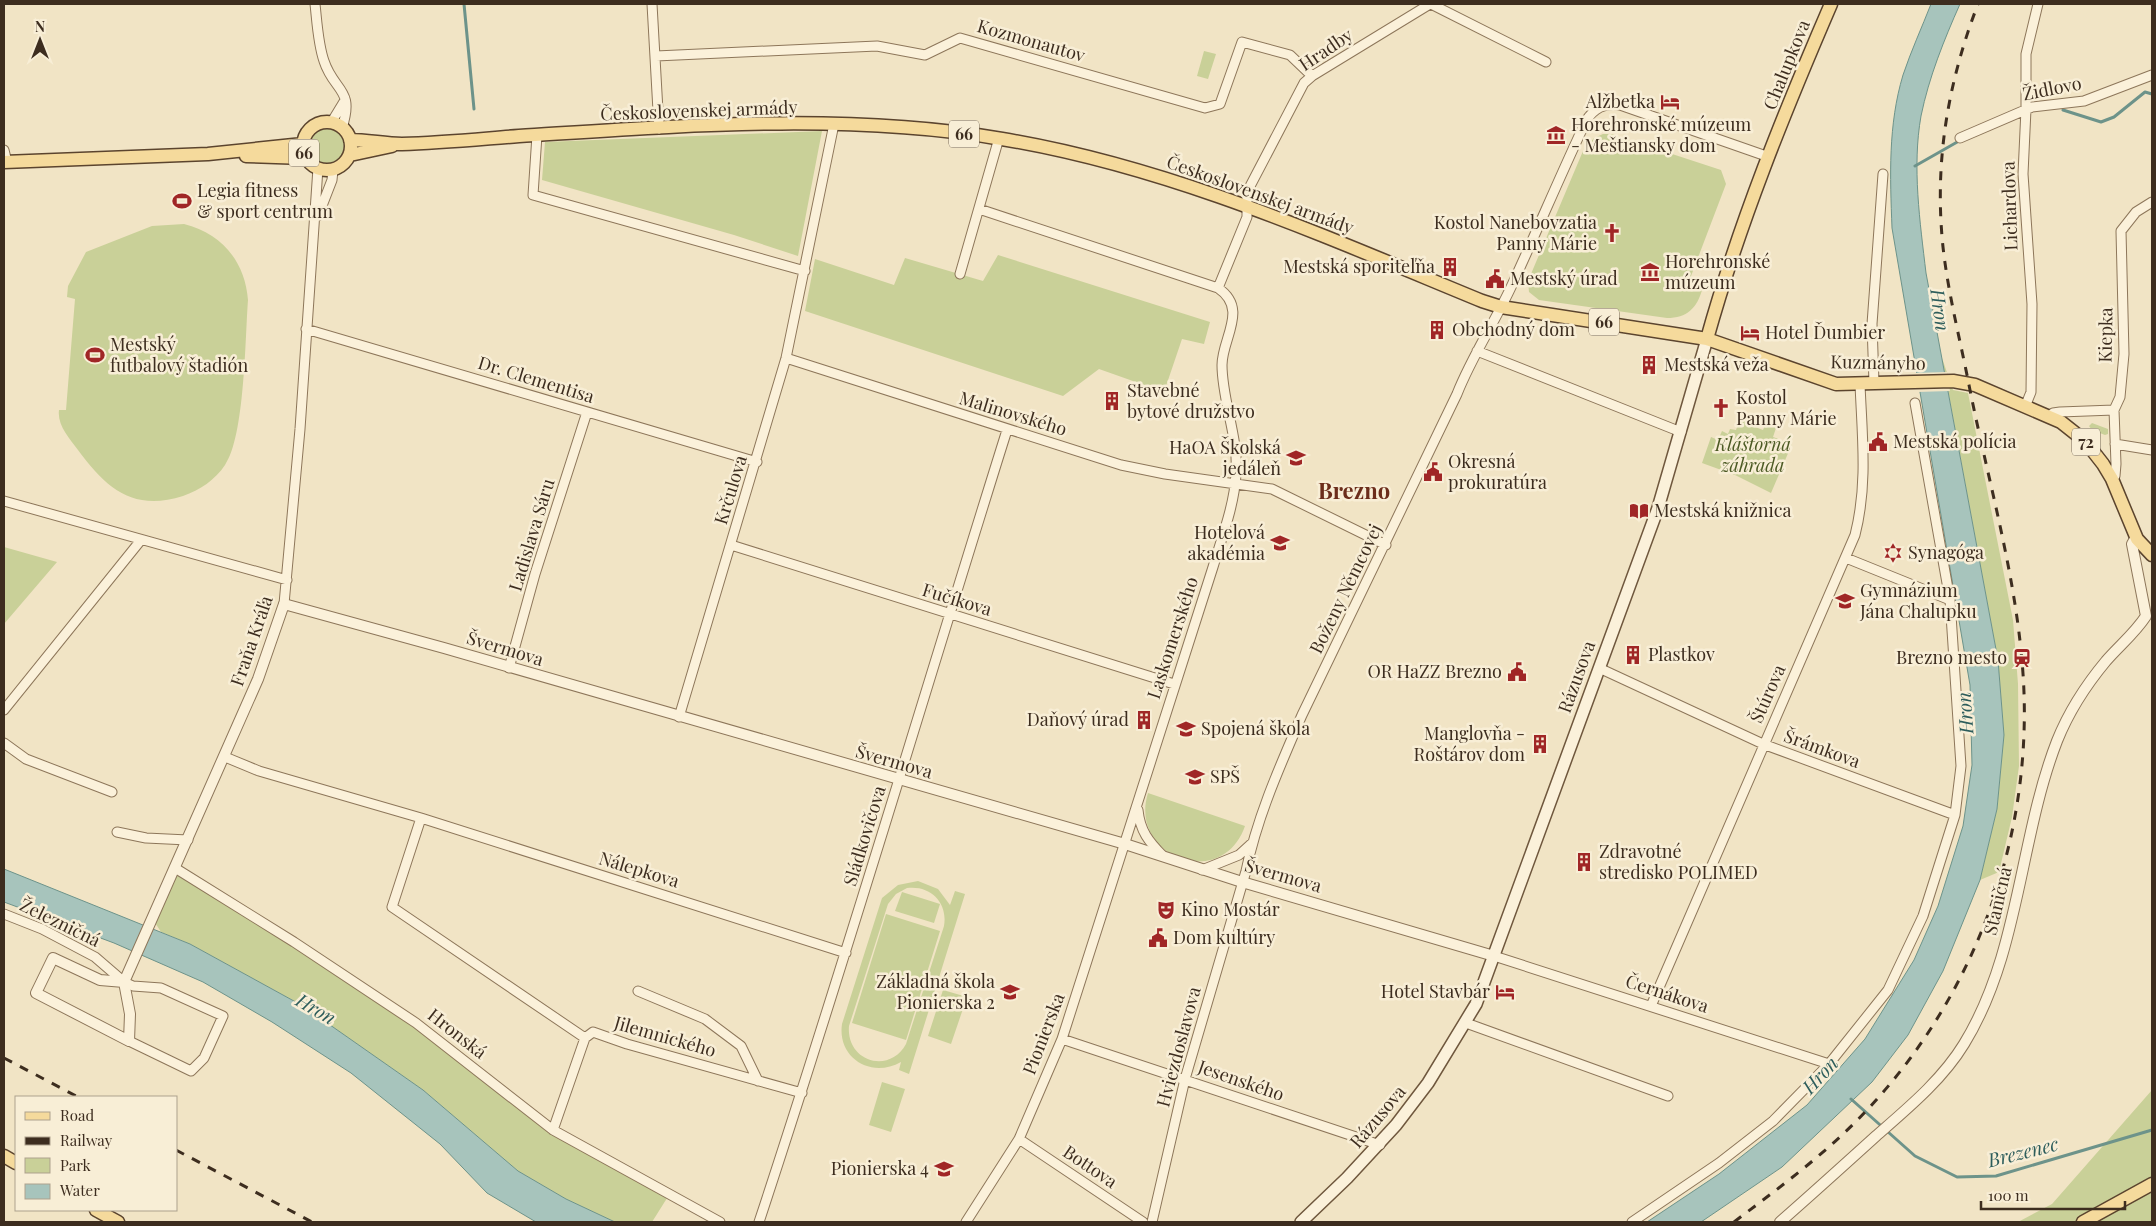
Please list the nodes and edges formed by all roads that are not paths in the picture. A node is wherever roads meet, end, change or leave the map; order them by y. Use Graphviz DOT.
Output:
graph roads {
  1 [pos="316,4"];
  2 [pos="652,4"];
  3 [pos="1430,4"];
  4 [pos="1831,4"];
  5 [pos="2038,4"];
  6 [pos="656,56"];
  7 [pos="1546,62"];
  8 [pos="2152,75"];
  9 [pos="1312,76"];
  10 [pos="2026,109"];
  11 [pos="834,124"];
  12 [pos="337,125"];
  13 [pos="659,128"];
  14 [pos="537,135"];
  15 [pos="999,138"];
  16 [pos="1960,138"];
  17 [pos="350,140"];
  18 [pos="303,144"];
  19 [pos="399,144"];
  20 [pos="208,154"];
  21 [pos="350,155"];
  22 [pos="1769,157"];
  23 [pos="5,158"];
  24 [pos="306,158"];
  25 [pos="318,168"];
  26 [pos="333,170"];
  27 [pos="1883,174"];
  28 [pos="2152,202"];
  29 [pos="1248,205"];
  30 [pos="979,209"];
  31 [pos="314,226"];
  32 [pos="805,271"];
  33 [pos="960,274"];
  34 [pos="1218,288"];
  35 [pos="1501,307"];
  36 [pos="306,329"];
  37 [pos="1707,338"];
  38 [pos="1477,351"];
  39 [pos="786,358"];
  40 [pos="1874,383"];
  41 [pos="1860,384"];
  42 [pos="1915,403"];
  43 [pos="2026,407"];
  44 [pos="2114,410"];
  45 [pos="587,412"];
  46 [pos="2049,417"];
  47 [pos="1008,430"];
  48 [pos="1681,432"];
  49 [pos="2115,444"];
  50 [pos="2152,450"];
  51 [pos="757,462"];
  52 [pos="2112,479"];
  53 [pos="1235,483"];
  54 [pos="4,501"];
  55 [pos="2136,537"];
  56 [pos="141,540"];
  57 [pos="1386,544"];
  58 [pos="731,545"];
  59 [pos="2152,555"];
  60 [pos="1846,558"];
  61 [pos="287,580"];
  62 [pos="1950,600"];
  63 [pos="284,604"];
  64 [pos="948,614"];
  65 [pos="2149,618"];
  66 [pos="509,668"];
  67 [pos="1599,668"];
  68 [pos="1174,684"];
  69 [pos="4,710"];
  70 [pos="679,717"];
  71 [pos="4,743"];
  72 [pos="1763,744"];
  73 [pos="225,757"];
  74 [pos="900,781"];
  75 [pos="112,792"];
  76 [pos="1139,798"];
  77 [pos="1955,815"];
  78 [pos="421,818"];
  79 [pos="117,832"];
  80 [pos="188,840"];
  81 [pos="1125,844"];
  82 [pos="1251,844"];
  83 [pos="1163,857"];
  84 [pos="175,868"];
  85 [pos="1202,870"];
  86 [pos="1242,882"];
  87 [pos="4,914"];
  88 [pos="846,953"];
  89 [pos="1494,956"];
  90 [pos="124,982"];
  91 [pos="638,991"];
  92 [pos="1651,1006"];
  93 [pos="1466,1022"];
  94 [pos="586,1038"];
  95 [pos="1062,1039"];
  96 [pos="129,1041"];
  97 [pos="1829,1064"];
  98 [pos="1185,1079"];
  99 [pos="758,1080"];
  100 [pos="802,1093"];
  101 [pos="1668,1096"];
  102 [pos="553,1130"];
  103 [pos="1019,1139"];
  104 [pos="1380,1145"];
  105 [pos="4,1156"];
  106 [pos="15,1162"];
  107 [pos="2152,1184"];
  108 [pos="98,1211"];
  109 [pos="118,1222"];
  110 [pos="720,1222"];
  111 [pos="759,1222"];
  112 [pos="966,1222"];
  113 [pos="1143,1222"];
  114 [pos="1152,1222"];
  115 [pos="1300,1222"];
  116 [pos="1632,1222"];
  117 [pos="1780,1222"];
  118 [pos="2083,1222"];
  1 -- 12 [label="street"];
  2 -- 6 [label="street"];
  3 -- 7 [label="street"];
  3 -- 9 [label="street, Hradby"];
  4 -- 22 [label="main road, Chalupkova"];
  5 -- 10 [label="street, Lichardova"];
  6 -- 9 [label="street, Kozmonautov"];
  6 -- 13 [label="street"];
  8 -- 10 [label="street, Židlovo"];
  9 -- 29 [label="street, Hradby"];
  10 -- 16 [label="street, Židlovo"];
  10 -- 43 [label="street, Lichardova"];
  11 -- 13 [label="main road, Československej armády / 66"];
  11 -- 15 [label="main road, Československej armády / 66"];
  11 -- 32 [label="street, Krčulova"];
  12 -- 17 [label="main road, 66"];
  12 -- 18 [label="main road, 66"];
  13 -- 14 [label="main road, Československej armády / 66"];
  14 -- 19 [label="main road, Československej armády / 66"];
  14 -- 32 [label="street"];
  15 -- 29 [label="main road, Československej armády / 66"];
  15 -- 30 [label="street"];
  17 -- 19 [label="main road, Československej armády / 66"];
  17 -- 21 [label="main road"];
  18 -- 20 [label="main road, 66"];
  18 -- 24 [label="main road, 66"];
  19 -- 21 [label="main road, Československej armády / 66"];
  20 -- 23 [label="main road, 66"];
  20 -- 24 [label="main road, 66"];
  21 -- 26 [label="main road, Československej armády / 66"];
  22 -- 35 [label="street, Boženy Němcovej"];
  22 -- 37 [label="main road, Chalupkova"];
  24 -- 25 [label="main road, 66"];
  25 -- 26 [label="main road, 66"];
  25 -- 31 [label="street, Fraňa Kráľa"];
  26 -- 31 [label="street, Fraňa Kráľa"];
  27 -- 40 [label="street"];
  28 -- 44 [label="street, Kiepka"];
  29 -- 34 [label="street, Hradby"];
  29 -- 35 [label="main road, Československej armády / 66"];
  30 -- 33 [label="street"];
  30 -- 34 [label="street"];
  31 -- 36 [label="street, Fraňa Kráľa"];
  32 -- 39 [label="street, Krčulova"];
  34 -- 53 [label="street"];
  35 -- 37 [label="main road, 66"];
  35 -- 38 [label="street, Boženy Němcovej"];
  36 -- 45 [label="street, Dr. Clementisa"];
  36 -- 61 [label="street, Fraňa Kráľa"];
  37 -- 41 [label="main road, Kuzmányho / 72"];
  37 -- 48 [label="main road, Rázusova"];
  38 -- 48 [label="street"];
  38 -- 57 [label="street, Boženy Němcovej"];
  39 -- 47 [label="street, Malinovského"];
  39 -- 51 [label="street, Krčulova"];
  40 -- 41 [label="main road, Kuzmányho / 72"];
  40 -- 43 [label="main road, Kuzmányho / 72"];
  41 -- 60 [label="street, Štúrova"];
  42 -- 62 [label="street"];
  43 -- 46 [label="main road, Kuzmányho / 72"];
  44 -- 46 [label="street"];
  44 -- 49 [label="street, Kiepka"];
  45 -- 51 [label="street, Dr. Clementisa"];
  45 -- 66 [label="street, Ladislava Sáru"];
  46 -- 52 [label="main road, Kuzmányho / 72"];
  47 -- 53 [label="street, Malinovského"];
  47 -- 64 [label="street, Sládkovičova"];
  48 -- 67 [label="main road, Rázusova"];
  49 -- 50 [label="street"];
  49 -- 52 [label="street, Kiepka"];
  51 -- 58 [label="street, Krčulova"];
  52 -- 55 [label="main road, Kuzmányho / 72"];
  53 -- 57 [label="street, Malinovského"];
  53 -- 68 [label="street, Laskomerského"];
  54 -- 56 [label="street"];
  55 -- 59 [label="main road, 72"];
  55 -- 65 [label="street, Staničná"];
  56 -- 61 [label="street"];
  56 -- 69 [label="street"];
  57 -- 82 [label="street, Boženy Němcovej"];
  58 -- 64 [label="street, Fučíkova"];
  58 -- 70 [label="street, Krčulova"];
  60 -- 62 [label="street"];
  60 -- 72 [label="street, Štúrova"];
  61 -- 63 [label="street, Fraňa Kráľa"];
  62 -- 77 [label="street"];
  63 -- 66 [label="street, Švermova"];
  63 -- 73 [label="street, Fraňa Kráľa"];
  64 -- 68 [label="street, Fučíkova"];
  64 -- 74 [label="street, Sládkovičova"];
  65 -- 117 [label="street, Staničná"];
  66 -- 70 [label="street, Švermova"];
  67 -- 72 [label="street, Šrámkova"];
  67 -- 89 [label="main road, Rázusova"];
  68 -- 76 [label="street, Laskomerského"];
  70 -- 74 [label="street, Švermova"];
  71 -- 75 [label="street"];
  72 -- 77 [label="street, Šrámkova"];
  72 -- 92 [label="street, Štúrova"];
  73 -- 78 [label="street, Nálepkova"];
  73 -- 80 [label="street, Fraňa Kráľa"];
  74 -- 81 [label="street, Švermova"];
  74 -- 88 [label="street, Sládkovičova"];
  76 -- 81 [label="street, Laskomerského"];
  76 -- 83 [label="street, Laskomerského"];
  77 -- 97 [label="street"];
  78 -- 88 [label="street, Nálepkova"];
  78 -- 94 [label="street"];
  79 -- 80 [label="street"];
  80 -- 84 [label="street, Fraňa Kráľa"];
  81 -- 83 [label="street, Švermova"];
  81 -- 95 [label="street, Pionierska"];
  82 -- 85 [label="street"];
  82 -- 86 [label="street, Boženy Němcovej"];
  83 -- 85 [label="street, Švermova"];
  84 -- 90 [label="street, Fraňa Kráľa"];
  84 -- 102 [label="street, Hronská"];
  85 -- 86 [label="street, Švermova"];
  86 -- 89 [label="street, Švermova"];
  86 -- 98 [label="street, Hviezdoslavova"];
  87 -- 90 [label="street, Železničná"];
  88 -- 100 [label="street, Sládkovičova"];
  89 -- 92 [label="street, Černákova"];
  89 -- 93 [label="main road, Rázusova"];
  90 -- 96 [label="street"];
  90 -- 96 [label="street, Železničná"];
  90 -- 96 [label="street, Železničná"];
  91 -- 99 [label="street"];
  92 -- 97 [label="street, Černákova"];
  93 -- 101 [label="street"];
  93 -- 104 [label="main road, Rázusova"];
  94 -- 99 [label="street, Jilemnického"];
  94 -- 102 [label="street"];
  95 -- 98 [label="street, Jesenského"];
  95 -- 103 [label="street, Pionierska"];
  97 -- 116 [label="street"];
  98 -- 104 [label="street, Jesenského"];
  98 -- 114 [label="street, Hviezdoslavova"];
  99 -- 100 [label="street, Jilemnického"];
  100 -- 111 [label="street, Sládkovičova"];
  102 -- 110 [label="street, Hronská"];
  103 -- 112 [label="street, Pionierska"];
  103 -- 113 [label="street, Bottova"];
  104 -- 115 [label="main road, Rázusova"];
  105 -- 106 [label="main road"];
  107 -- 118 [label="main road"];
  108 -- 109 [label="main road"];
}
